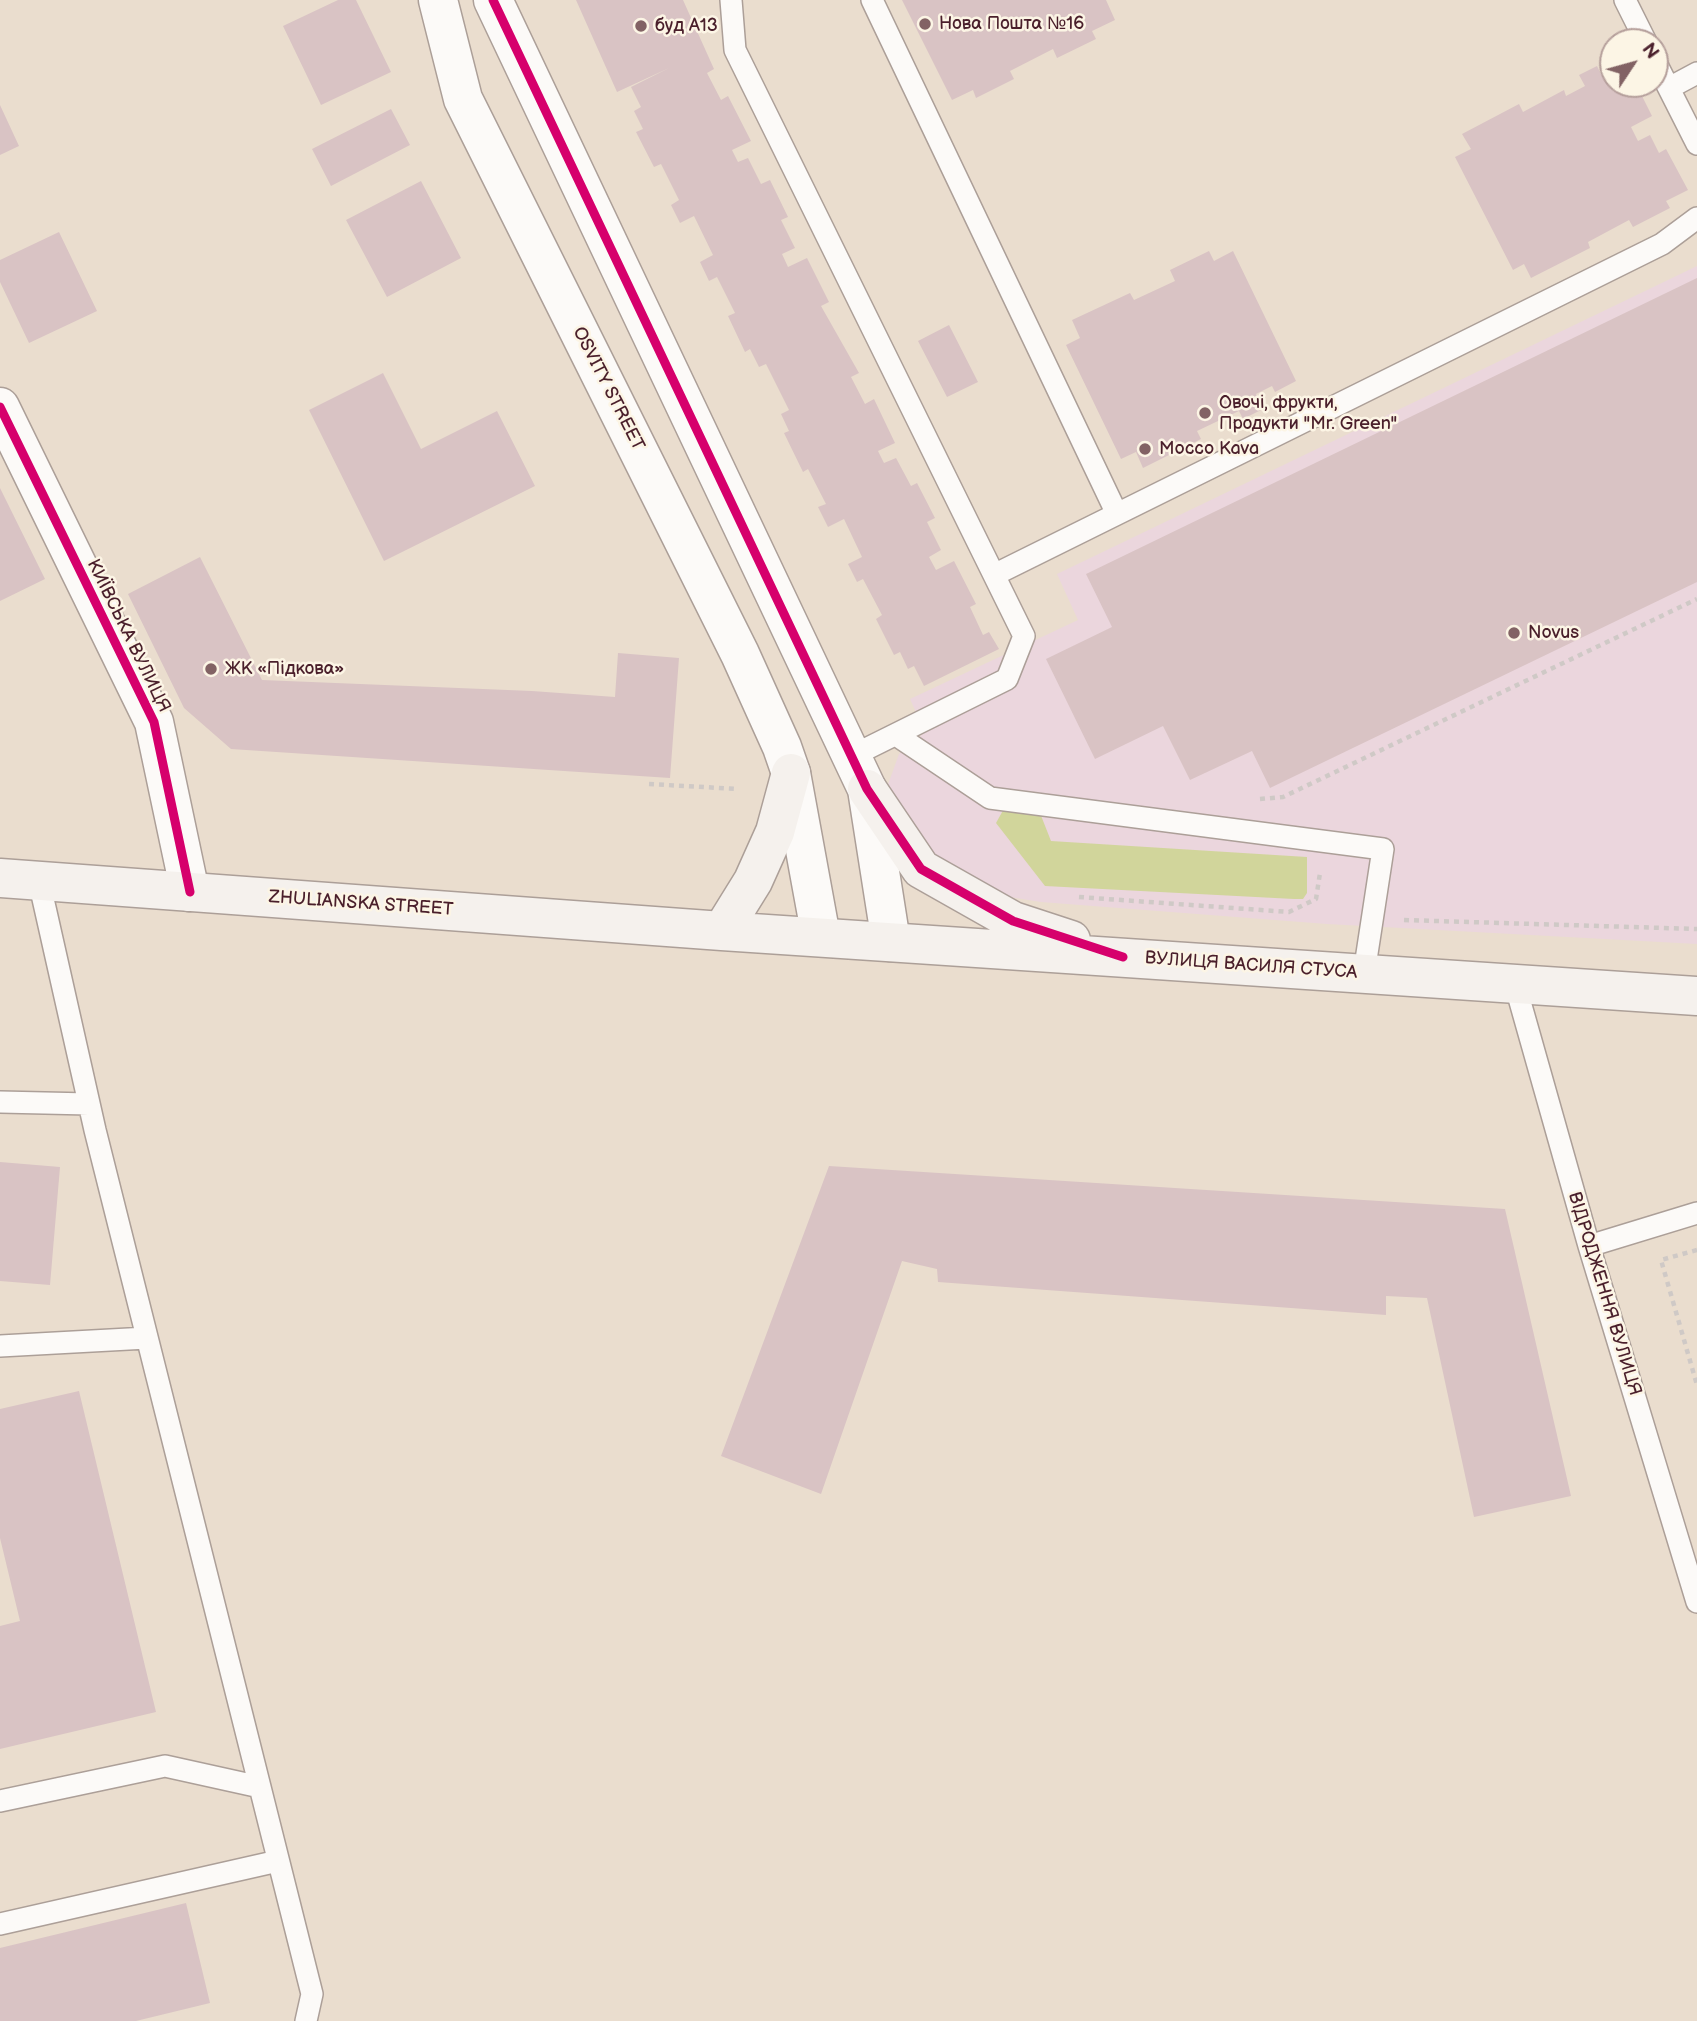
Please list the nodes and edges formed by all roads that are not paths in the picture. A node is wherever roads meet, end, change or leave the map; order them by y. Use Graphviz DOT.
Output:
graph roads {
  1 [pos="438,0"];
  2 [pos="494,0"];
  3 [pos="731,0"];
  4 [pos="872,0"];
  5 [pos="1625,0"];
  6 [pos="1639,28"];
  7 [pos="1697,73"];
  8 [pos="1669,88"];
  9 [pos="1697,144"];
  10 [pos="1697,218"];
  11 [pos="0,407"];
  12 [pos="1117,514"];
  13 [pos="994,575"];
  14 [pos="896,735"];
  15 [pos="859,772"];
  16 [pos="791,773"];
  17 [pos="0,878"];
  18 [pos="39,881"];
  19 [pos="190,892"];
  20 [pos="722,931"];
  21 [pos="821,937"];
  22 [pos="891,942"];
  23 [pos="1123,957"];
  24 [pos="1364,973"];
  25 [pos="1515,984"];
  26 [pos="1697,996"];
  27 [pos="0,1101"];
  28 [pos="89,1104"];
  29 [pos="1697,1213"];
  30 [pos="1589,1246"];
  31 [pos="147,1338"];
  32 [pos="0,1346"];
  33 [pos="1697,1602"];
  34 [pos="260,1787"];
  35 [pos="0,1801"];
  36 [pos="278,1861"];
  37 [pos="0,1924"];
  38 [pos="306,2021"];
  1 -- 16 [label="street, OSVITY STREET"];
  2 -- 15 [label="street"];
  3 -- 13 [label="lane"];
  4 -- 12 [label="lane"];
  5 -- 6 [label="lane"];
  7 -- 8 [label="lane"];
  8 -- 9 [label="lane"];
  10 -- 12 [label="lane"];
  11 -- 19 [label="street, КИЇВСЬКА ВУЛИЦЯ"];
  12 -- 13 [label="lane"];
  13 -- 14 [label="lane"];
  14 -- 15 [label="lane"];
  14 -- 24 [label="lane"];
  15 -- 22 [label="street"];
  15 -- 23 [label="main road"];
  16 -- 20 [label="main road"];
  16 -- 21 [label="street, OSVITY STREET"];
  17 -- 18 [label="main road, ZHULIANSKA STREET"];
  18 -- 19 [label="main road, ZHULIANSKA STREET"];
  18 -- 28 [label="lane"];
  19 -- 20 [label="main road, ZHULIANSKA STREET"];
  20 -- 21 [label="main road, ВУЛИЦЯ ВАСИЛЯ СТУСА"];
  21 -- 22 [label="main road, ВУЛИЦЯ ВАСИЛЯ СТУСА"];
  22 -- 23 [label="main road, ВУЛИЦЯ ВАСИЛЯ СТУСА"];
  23 -- 24 [label="main road, ВУЛИЦЯ ВАСИЛЯ СТУСА"];
  24 -- 25 [label="main road, ВУЛИЦЯ ВАСИЛЯ СТУСА"];
  25 -- 26 [label="main road, ВУЛИЦЯ ВАСИЛЯ СТУСА"];
  25 -- 30 [label="lane, ВІДРОДЖЕННЯ ВУЛИЦЯ"];
  27 -- 28 [label="lane"];
  28 -- 31 [label="lane"];
  29 -- 30 [label="lane"];
  30 -- 33 [label="lane, ВІДРОДЖЕННЯ ВУЛИЦЯ"];
  31 -- 32 [label="lane"];
  31 -- 34 [label="lane"];
  34 -- 35 [label="lane"];
  34 -- 36 [label="lane"];
  36 -- 37 [label="lane"];
  36 -- 38 [label="lane"];
}
